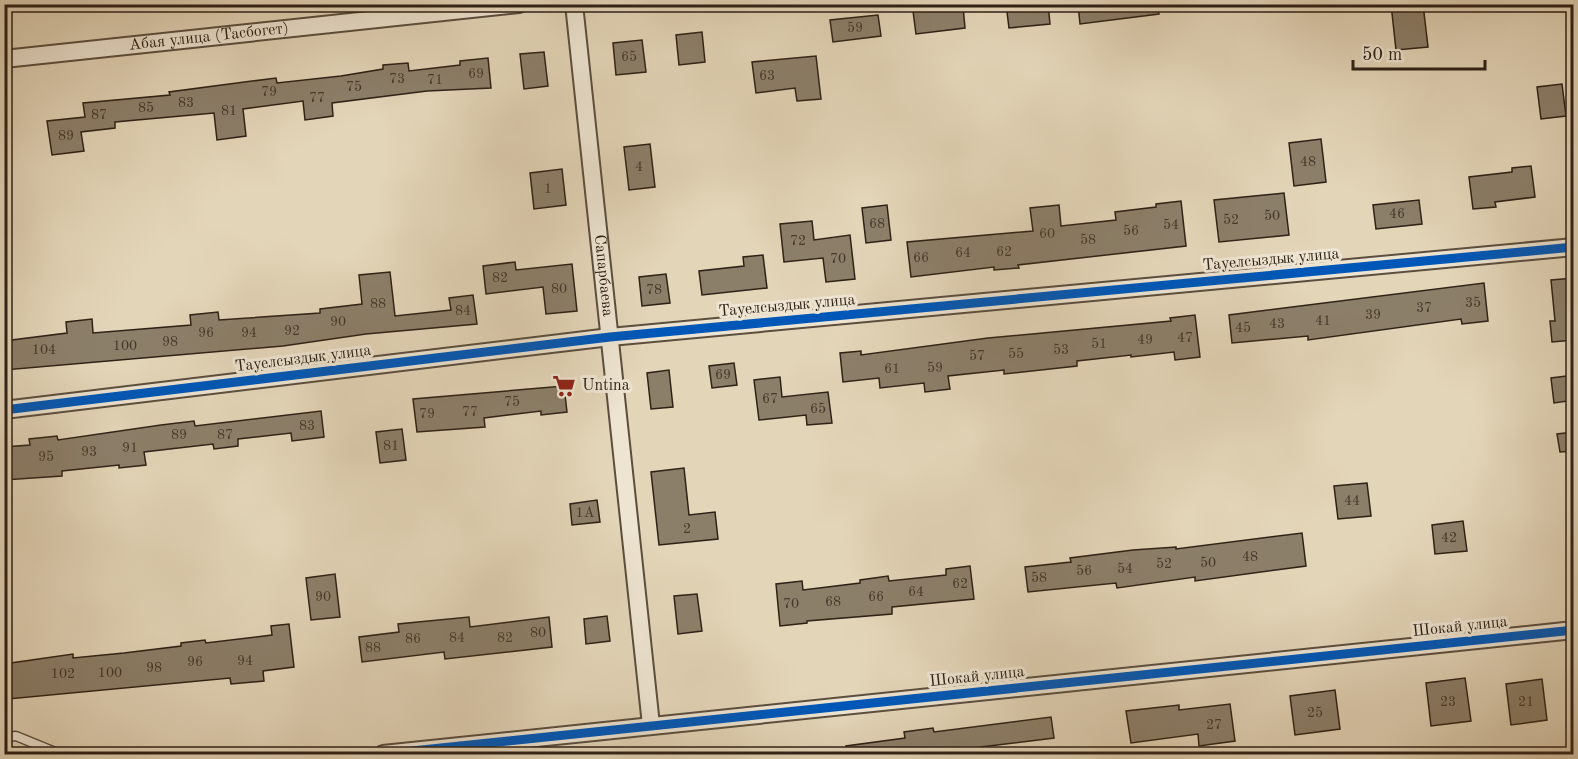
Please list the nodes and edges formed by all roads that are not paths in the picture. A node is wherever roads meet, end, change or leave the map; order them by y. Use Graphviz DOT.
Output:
graph roads {
  1 [pos="519,4"];
  2 [pos="574,4"];
  3 [pos="4,59"];
  4 [pos="1574,247"];
  5 [pos="610,337"];
  6 [pos="4,410"];
  7 [pos="1574,630"];
  8 [pos="651,726"];
  9 [pos="4,737"];
  10 [pos="520,746"];
  11 [pos="60,754"];
  12 [pos="384,754"];
  1 -- 3 [label="street, Абая улица (Тасбогет)"];
  2 -- 5 [label="street, Сапарбаева"];
  4 -- 5 [label="street, Тауелсыздык улица"];
  5 -- 6 [label="street, Тауелсыздык улица"];
  5 -- 8 [label="street, Сапарбаева"];
  7 -- 8 [label="street, Шокай улица"];
  8 -- 10 [label="street, Шокай улица"];
  9 -- 11 [label="lane"];
  10 -- 12 [label="street, Шокай улица"];
}
